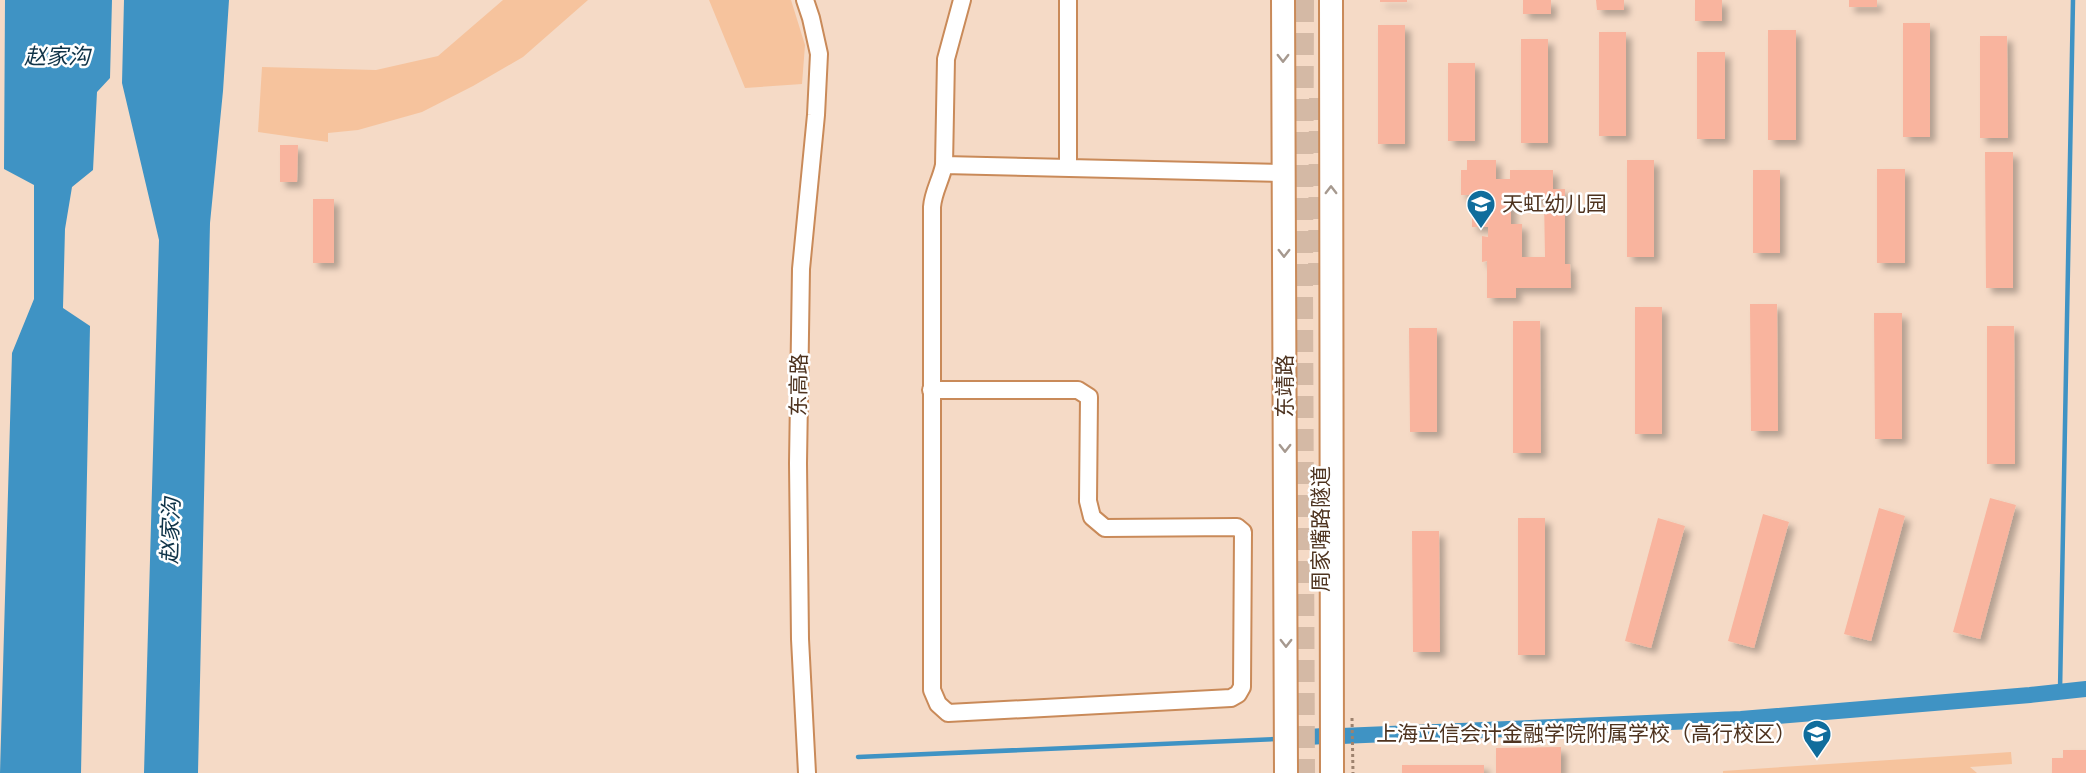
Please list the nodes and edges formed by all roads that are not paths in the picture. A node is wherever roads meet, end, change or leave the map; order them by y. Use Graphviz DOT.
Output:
graph roads {
  1 [pos="805,0"];
  2 [pos="962,0"];
  3 [pos="1068,0"];
  4 [pos="1283,0"];
  5 [pos="1331,0"];
  6 [pos="944,165"];
  7 [pos="1068,168"];
  8 [pos="1284,173"];
  9 [pos="1319,285"];
  10 [pos="931,390"];
  11 [pos="1336,769"];
  12 [pos="807,773"];
  13 [pos="1286,773"];
  1 -- 12 [label="street, 东高路"];
  2 -- 6 [label="street"];
  3 -- 7 [label="street"];
  4 -- 8 [label="main road, 东靖路, one-way"];
  11 -- 5 [label="main road, one-way"];
  6 -- 7 [label="street"];
  6 -- 10 [label="street"];
  7 -- 8 [label="street"];
  8 -- 13 [label="main road, 东靖路, one-way"];
  9 -- 11 [label="main road, 周家嘴路隧道"];
  10 -- 10 [label="street"];
}
